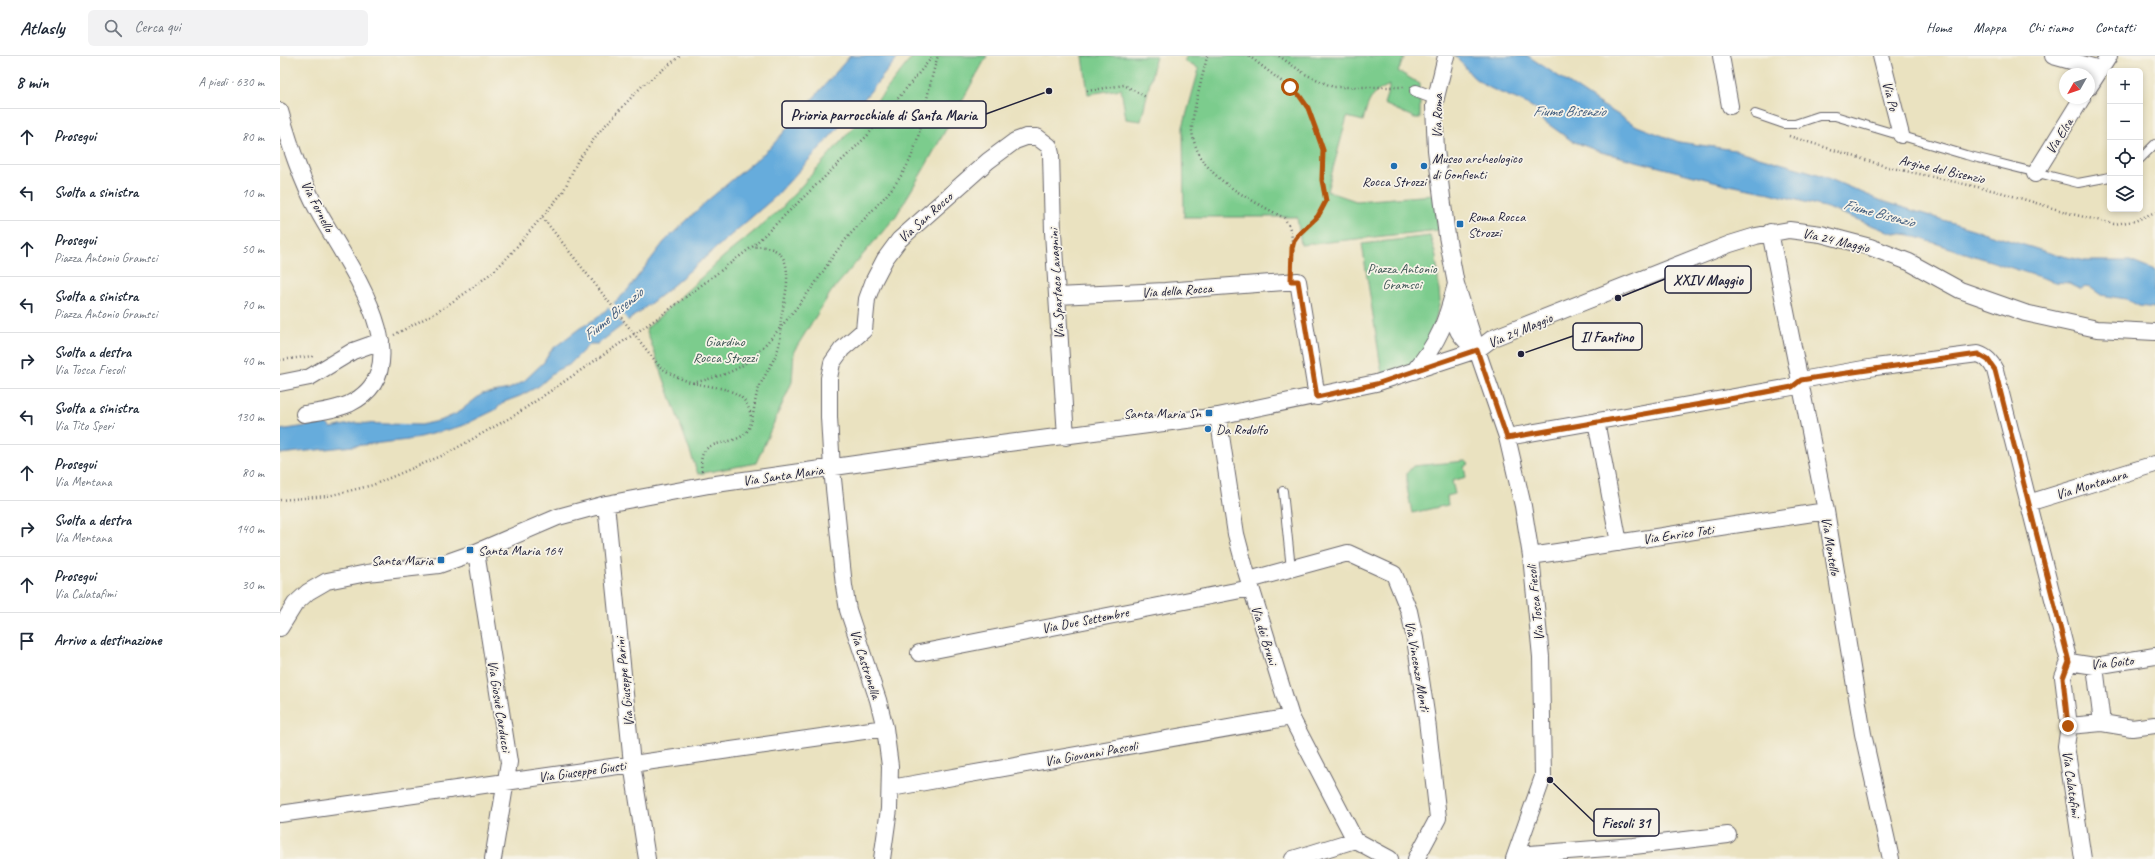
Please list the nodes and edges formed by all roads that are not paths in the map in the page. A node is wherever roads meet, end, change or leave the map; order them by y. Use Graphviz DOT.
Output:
graph roads {
  1 [pos="1721,56"];
  2 [pos="1881,56"];
  3 [pos="2053,56"];
  4 [pos="1444,62"];
  5 [pos="2105,62"];
  6 [pos="2095,78"];
  7 [pos="1416,91"];
  8 [pos="1436,98"];
  9 [pos="2078,104"];
  10 [pos="1730,106"];
  11 [pos="280,112"];
  12 [pos="1754,114"];
  13 [pos="1901,135"];
  14 [pos="1037,137"];
  15 [pos="2155,144"];
  16 [pos="2143,156"];
  17 [pos="2035,174"];
  18 [pos="2107,178"];
  19 [pos="1770,232"];
  20 [pos="1456,284"];
  21 [pos="1057,296"];
  22 [pos="2155,332"];
  23 [pos="381,341"];
  24 [pos="1477,350"];
  25 [pos="1413,372"];
  26 [pos="1801,380"];
  27 [pos="280,383"];
  28 [pos="1317,397"];
  29 [pos="304,414"];
  30 [pos="1218,416"];
  31 [pos="1596,421"];
  32 [pos="1066,437"];
  33 [pos="1507,438"];
  34 [pos="2155,464"];
  35 [pos="832,469"];
  36 [pos="1282,491"];
  37 [pos="2028,503"];
  38 [pos="606,504"];
  39 [pos="1826,511"];
  40 [pos="1619,543"];
  41 [pos="476,552"];
  42 [pos="1530,556"];
  43 [pos="1291,569"];
  44 [pos="1250,584"];
  45 [pos="280,628"];
  46 [pos="919,653"];
  47 [pos="2155,656"];
  48 [pos="2069,662"];
  49 [pos="2095,666"];
  50 [pos="1291,717"];
  51 [pos="2102,723"];
  52 [pos="2155,725"];
  53 [pos="2068,726"];
  54 [pos="885,728"];
  55 [pos="632,764"];
  56 [pos="505,782"];
  57 [pos="891,788"];
  58 [pos="280,814"];
  59 [pos="1728,835"];
  60 [pos="1356,840"];
  61 [pos="1515,857"];
  62 [pos="494,859"];
  63 [pos="647,859"];
  64 [pos="882,859"];
  65 [pos="1293,859"];
  66 [pos="1390,859"];
  67 [pos="1416,859"];
  68 [pos="1891,859"];
  69 [pos="2083,859"];
  1 -- 10 [label="street"];
  2 -- 13 [label="street, Via Po"];
  3 -- 5 [label="street"];
  4 -- 8 [label="street, Via Roma"];
  5 -- 6 [label="street"];
  7 -- 8 [label="street"];
  8 -- 20 [label="street, Via Roma"];
  9 -- 17 [label="street, Via Elsa"];
  11 -- 23 [label="street, Via Fornello"];
  12 -- 13 [label="lane"];
  13 -- 17 [label="lane"];
  14 -- 21 [label="street, Via Spartaco Lavagnini"];
  14 -- 35 [label="street, Via San Rocco"];
  15 -- 16 [label="lane"];
  17 -- 18 [label="lane"];
  19 -- 22 [label="street, Via 24 Maggio"];
  19 -- 24 [label="street, Via 24 Maggio"];
  19 -- 26 [label="street, Via Montello"];
  20 -- 24 [label="street"];
  20 -- 25 [label="street"];
  21 -- 28 [label="street, Via della Rocca"];
  21 -- 32 [label="street, Via Spartaco Lavagnini"];
  23 -- 27 [label="street"];
  23 -- 29 [label="street, Via Fornello"];
  24 -- 25 [label="street"];
  24 -- 33 [label="street, Via Tosca Fiesoli"];
  25 -- 28 [label="street"];
  26 -- 31 [label="street"];
  26 -- 37 [label="street"];
  26 -- 39 [label="street, Via Montello"];
  28 -- 30 [label="street, Via Santa Maria"];
  30 -- 32 [label="street, Via Santa Maria"];
  30 -- 44 [label="street, Via dei Bruni"];
  31 -- 33 [label="street"];
  31 -- 40 [label="street"];
  32 -- 35 [label="street, Via Santa Maria"];
  33 -- 42 [label="street, Via Tosca Fiesoli"];
  34 -- 37 [label="street, Via Montanara"];
  35 -- 38 [label="street, Via Santa Maria"];
  35 -- 54 [label="street, Via Castronella"];
  36 -- 43 [label="lane"];
  37 -- 48 [label="street"];
  38 -- 41 [label="street, Via Santa Maria"];
  38 -- 55 [label="street, Via Giuseppe Parini"];
  39 -- 40 [label="street, Via Enrico Toti"];
  39 -- 68 [label="street, Via Montello"];
  40 -- 42 [label="street, Via Enrico Toti"];
  41 -- 45 [label="street, Via Santa Maria"];
  41 -- 56 [label="street, Via Giosuè Carducci"];
  42 -- 61 [label="street, Via Tosca Fiesoli"];
  43 -- 44 [label="street, Via Vincenzo Monti"];
  43 -- 67 [label="street, Via Vincenzo Monti"];
  44 -- 46 [label="street, Via Due Settembre"];
  44 -- 50 [label="street, Via dei Bruni"];
  47 -- 49 [label="street, Via Goito"];
  48 -- 49 [label="street, Via Goito"];
  48 -- 53 [label="street, Via Calatafimi"];
  49 -- 51 [label="street"];
  50 -- 57 [label="street, Via Giovanni Pascoli"];
  50 -- 60 [label="street, Via dei Bruni"];
  51 -- 52 [label="street"];
  51 -- 53 [label="street"];
  53 -- 69 [label="street, Via Calatafimi"];
  54 -- 55 [label="street, Via Giuseppe Giusti"];
  54 -- 57 [label="street, Via Castronella"];
  55 -- 56 [label="street, Via Giuseppe Giusti"];
  55 -- 63 [label="street, Via Giuseppe Parini"];
  56 -- 58 [label="street, Via Giuseppe Giusti"];
  56 -- 62 [label="street, Via Giosuè Carducci"];
  57 -- 64 [label="street, Via Castronella"];
  59 -- 61 [label="street"];
  60 -- 65 [label="street"];
  60 -- 66 [label="street"];
}
